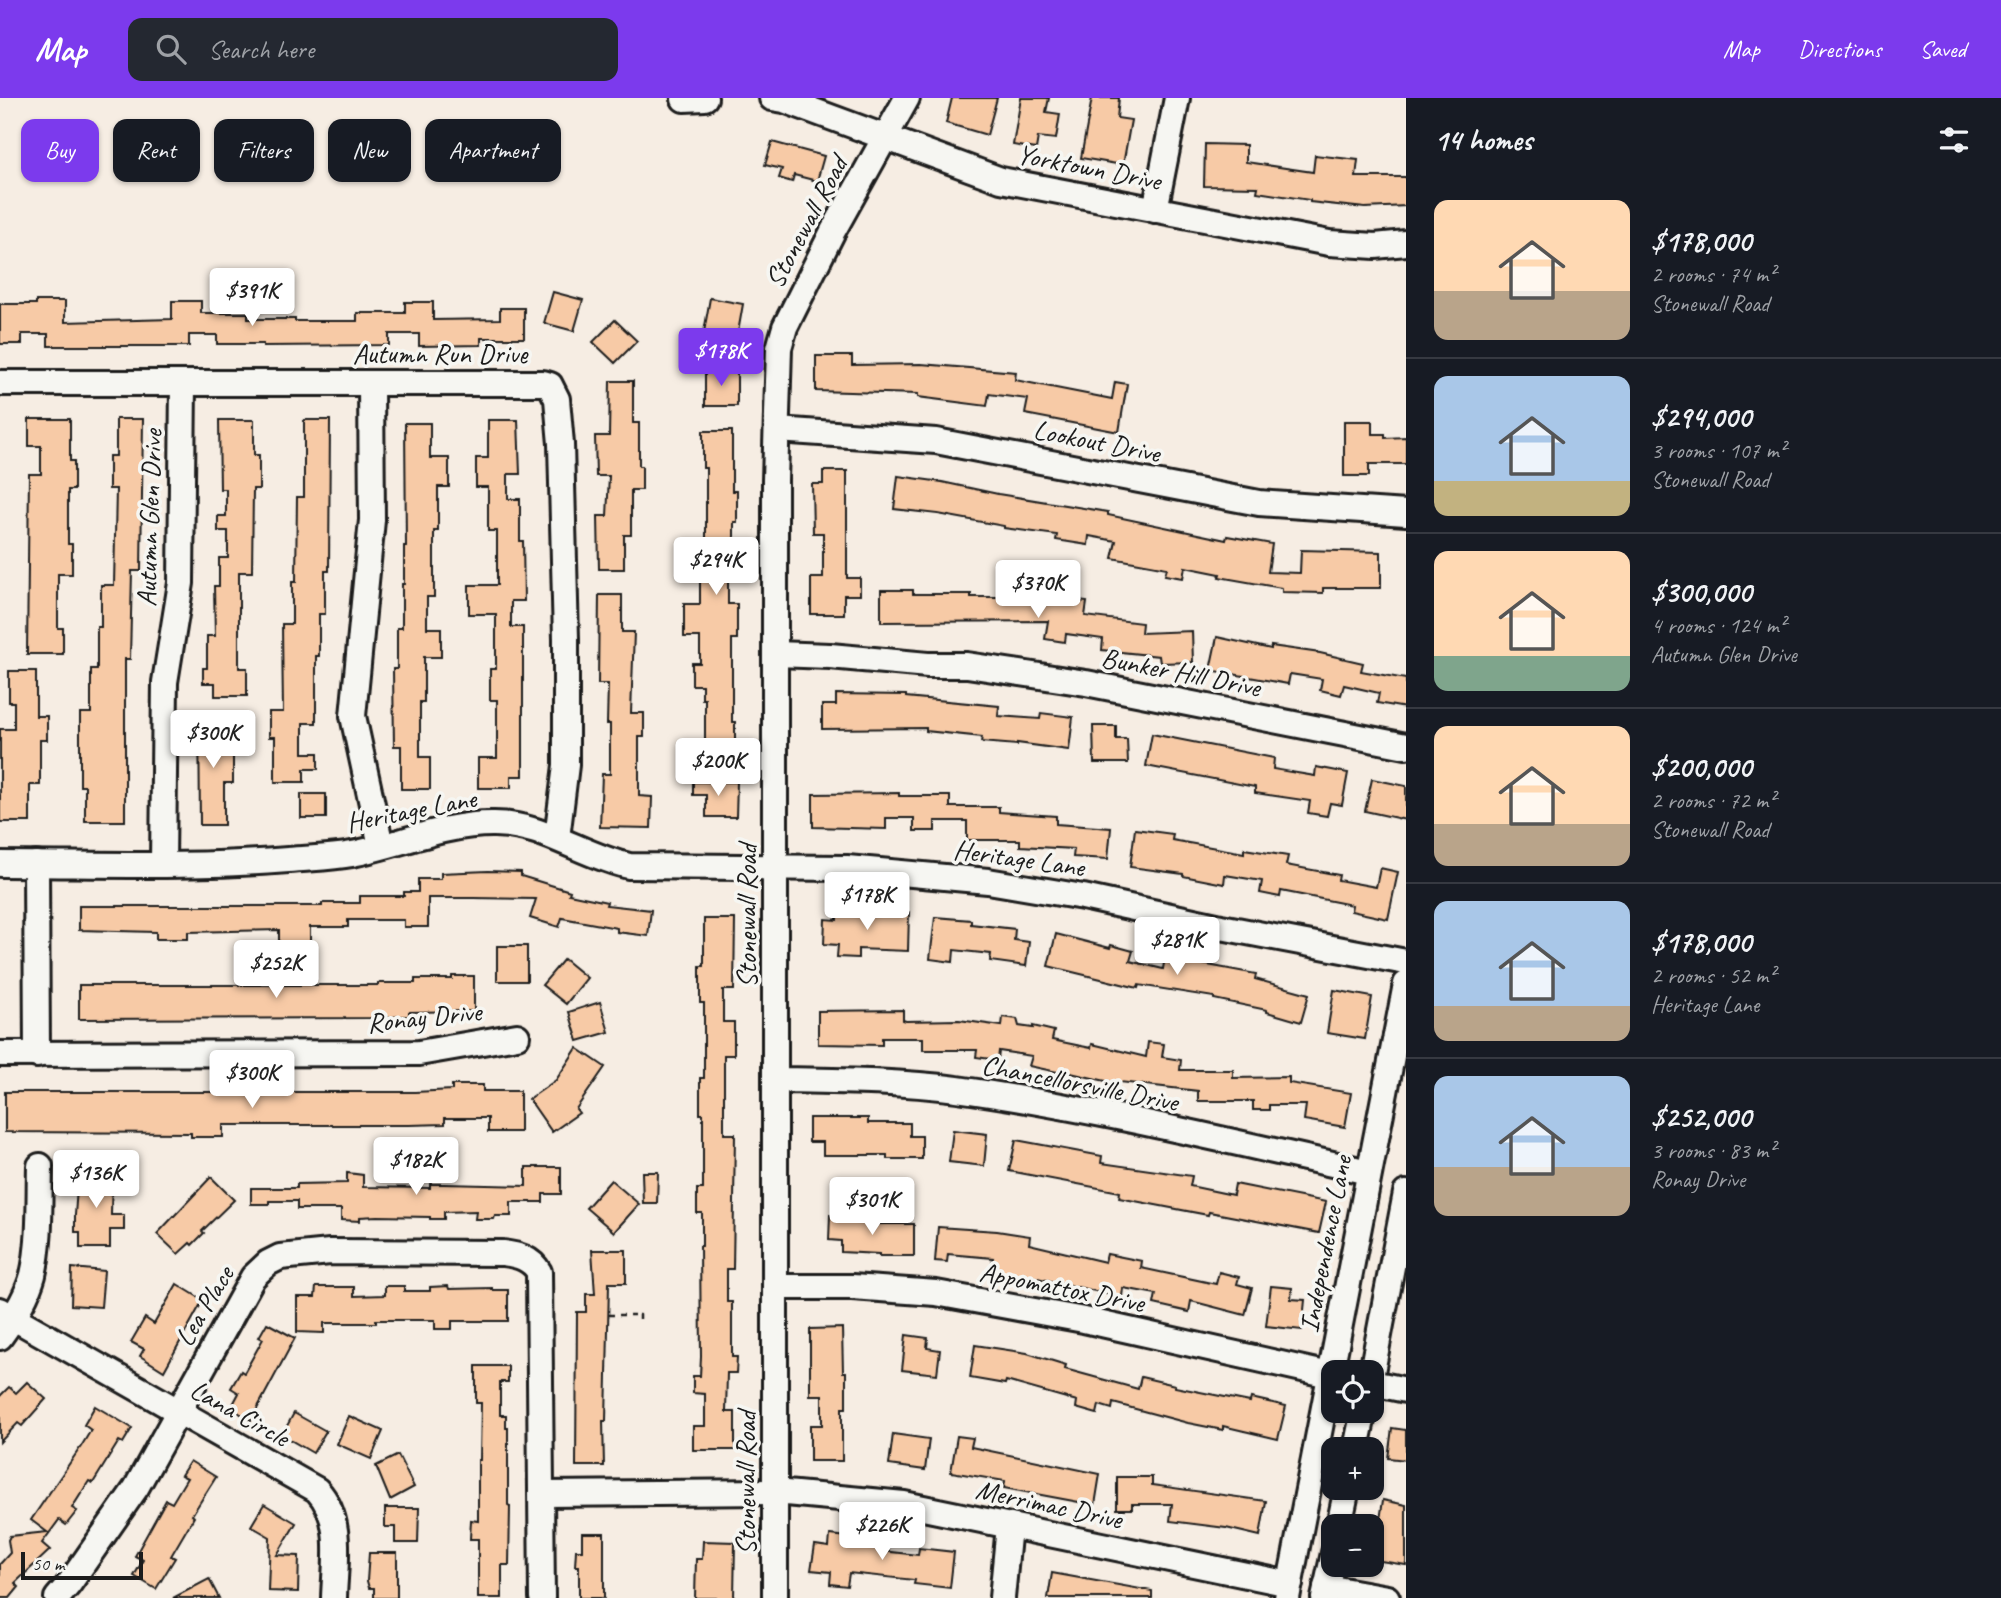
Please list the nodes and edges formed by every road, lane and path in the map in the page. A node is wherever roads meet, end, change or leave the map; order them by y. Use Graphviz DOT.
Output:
graph roads {
  1 [pos="772,98"];
  2 [pos="907,98"];
  3 [pos="1177,98"];
  4 [pos="885,137"];
  5 [pos="1155,210"];
  6 [pos="1406,243"];
  7 [pos="0,383"];
  8 [pos="183,383"];
  9 [pos="371,383"];
  10 [pos="777,430"];
  11 [pos="1406,513"];
  12 [pos="776,654"];
  13 [pos="1406,746"];
  14 [pos="557,838"];
  15 [pos="381,846"];
  16 [pos="0,864"];
  17 [pos="36,864"];
  18 [pos="163,864"];
  19 [pos="776,867"];
  20 [pos="1406,962"];
  21 [pos="1406,984"];
  22 [pos="517,1036"];
  23 [pos="0,1054"];
  24 [pos="37,1055"];
  25 [pos="776,1080"];
  26 [pos="40,1166"];
  27 [pos="1369,1172"];
  28 [pos="1406,1193"];
  29 [pos="775,1287"];
  30 [pos="610,1315"];
  31 [pos="640,1319"];
  32 [pos="5,1321"];
  33 [pos="1335,1360"];
  34 [pos="1374,1360"];
  35 [pos="1321,1373"];
  36 [pos="1384,1385"];
  37 [pos="1406,1390"];
  38 [pos="178,1412"];
  39 [pos="1322,1423"];
  40 [pos="775,1492"];
  41 [pos="542,1494"];
  42 [pos="1009,1526"];
  43 [pos="1288,1591"];
  44 [pos="1325,1592"];
  45 [pos="57,1598"];
  46 [pos="334,1598"];
  47 [pos="542,1598"];
  48 [pos="775,1598"];
  49 [pos="1002,1598"];
  50 [pos="1387,1598"];
  1 -- 4 [label="street, Yorktown Drive"];
  2 -- 4 [label="street, Stonewall Road"];
  3 -- 5 [label="street"];
  4 -- 5 [label="street, Yorktown Drive"];
  4 -- 10 [label="street, Stonewall Road"];
  5 -- 6 [label="street, Yorktown Drive"];
  7 -- 8 [label="street, Autumn Run Drive"];
  8 -- 9 [label="street, Autumn Run Drive"];
  8 -- 18 [label="street, Autumn Glen Drive"];
  9 -- 14 [label="street, Autumn Run Drive"];
  9 -- 15 [label="street"];
  10 -- 11 [label="street, Lookout Drive"];
  10 -- 12 [label="street, Stonewall Road"];
  12 -- 13 [label="street, Bunker Hill Drive"];
  12 -- 19 [label="street, Stonewall Road"];
  14 -- 15 [label="street, Heritage Lane"];
  14 -- 19 [label="street, Heritage Lane"];
  15 -- 18 [label="street, Heritage Lane"];
  16 -- 17 [label="street, Heritage Lane"];
  17 -- 18 [label="street, Heritage Lane"];
  17 -- 24 [label="street"];
  19 -- 20 [label="street, Heritage Lane"];
  19 -- 25 [label="street, Stonewall Road"];
  21 -- 27 [label="street, Independence Lane"];
  22 -- 24 [label="street, Ronay Drive"];
  23 -- 24 [label="street, Ronay Drive"];
  25 -- 27 [label="street, Chancellorsville Drive"];
  25 -- 29 [label="street, Stonewall Road"];
  26 -- 32 [label="street"];
  27 -- 33 [label="street, Independence Lane"];
  28 -- 34 [label="street"];
  29 -- 35 [label="street, Appomattox Drive"];
  29 -- 40 [label="street, Stonewall Road"];
  30 -- 31 [label="path"];
  32 -- 38 [label="street, Lana Circle"];
  36 -- 37 [label="street"];
  38 -- 41 [label="street, Lea Place"];
  38 -- 45 [label="street, Lea Place"];
  38 -- 46 [label="street, Lana Circle"];
  39 -- 43 [label="street, Independence Lane"];
  40 -- 41 [label="street, Merrimac Drive"];
  40 -- 42 [label="street, Merrimac Drive"];
  40 -- 48 [label="street, Stonewall Road"];
  41 -- 47 [label="street"];
  42 -- 43 [label="street, Merrimac Drive"];
  42 -- 49 [label="street"];
  44 -- 50 [label="street"];
}
